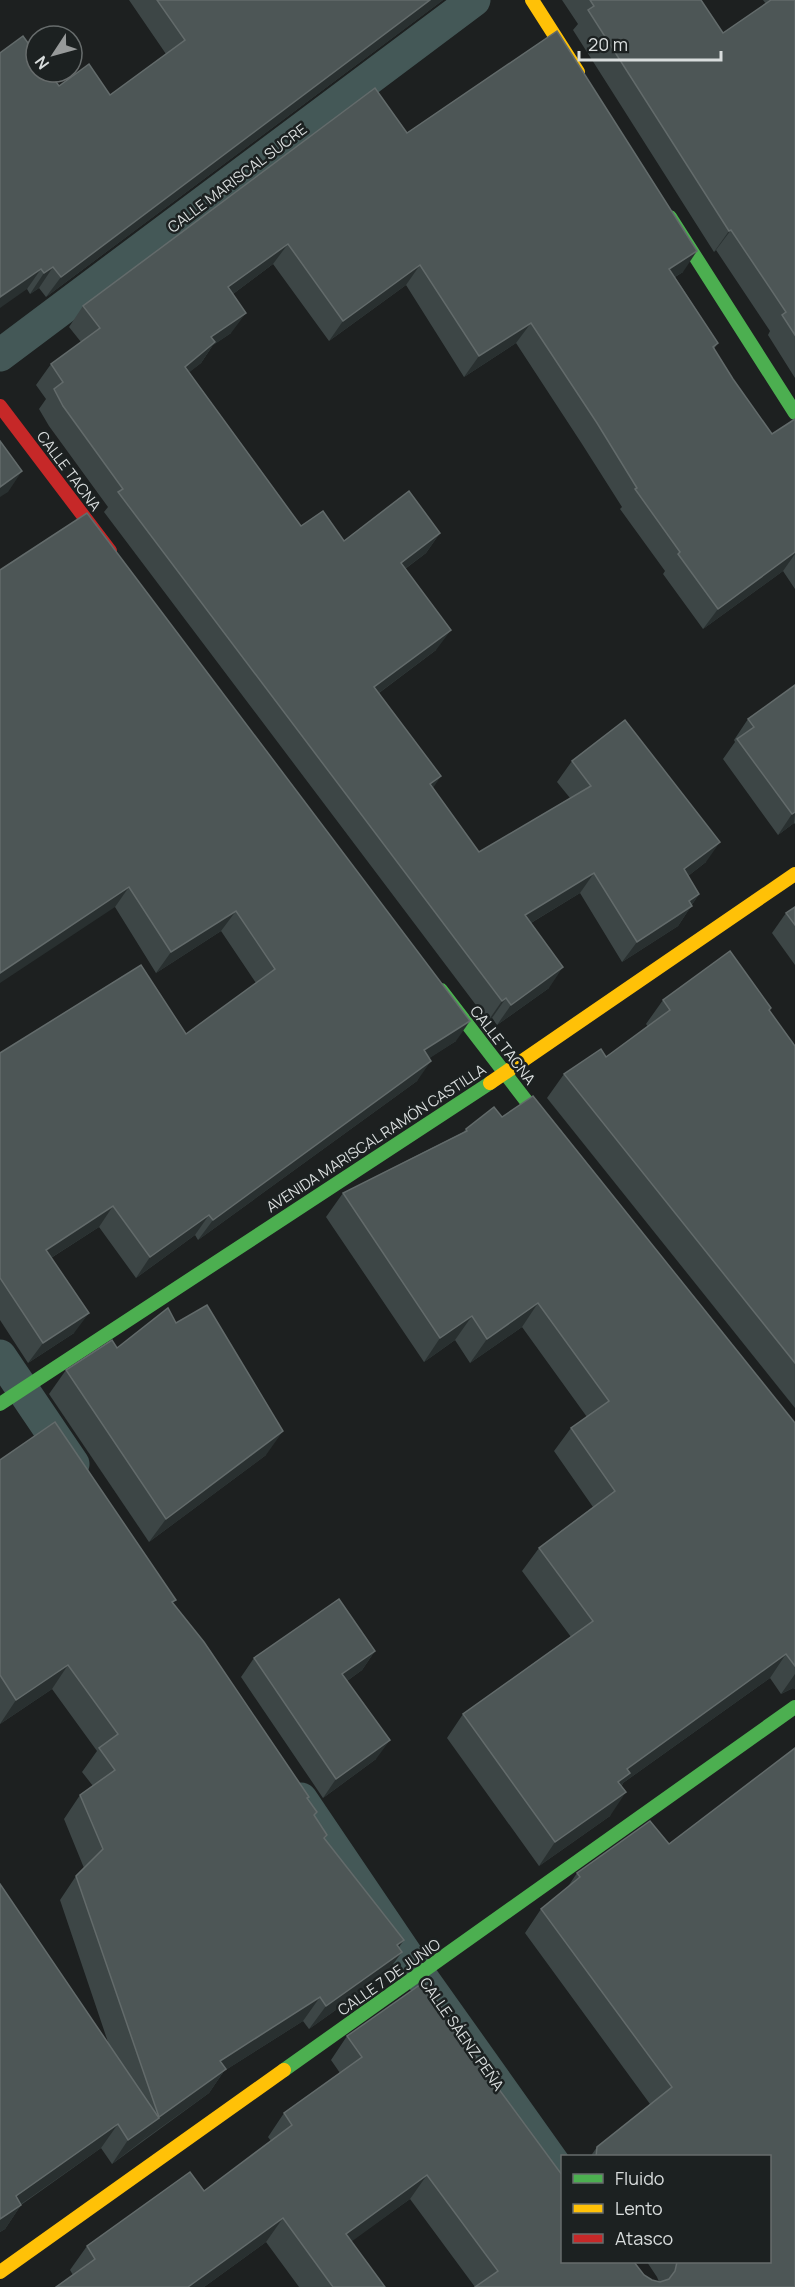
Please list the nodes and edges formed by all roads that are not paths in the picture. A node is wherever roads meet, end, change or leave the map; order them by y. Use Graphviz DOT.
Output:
graph roads {
  1 [pos="474,0"];
  2 [pos="532,0"];
  3 [pos="584,81"];
  4 [pos="660,201"];
  5 [pos="0,355"];
  6 [pos="0,406"];
  7 [pos="795,413"];
  8 [pos="115,559"];
  9 [pos="795,874"];
  10 [pos="432,978"];
  11 [pos="504,1074"];
  12 [pos="564,1149"];
  13 [pos="0,1356"];
  14 [pos="11,1396"];
  15 [pos="90,1489"];
  16 [pos="795,1707"];
  17 [pos="285,1776"];
  18 [pos="420,1975"];
  19 [pos="561,2174"];
  20 [pos="0,2272"];
  1 -- 5 [label="street, CALLE MARISCAL SUCRE"];
  2 -- 3 [label="street"];
  4 -- 7 [label="street"];
  6 -- 8 [label="street, CALLE TACNA"];
  9 -- 11 [label="street, AVENIDA MARISCAL RAMÓN CASTILLA"];
  10 -- 11 [label="street, CALLE TACNA"];
  11 -- 12 [label="street, CALLE TACNA"];
  11 -- 14 [label="street, AVENIDA MARISCAL RAMÓN CASTILLA"];
  13 -- 14 [label="street"];
  14 -- 15 [label="street"];
  16 -- 18 [label="street, CALLE 7 DE JUNIO"];
  17 -- 18 [label="street, CALLE SÁENZ PEÑA"];
  18 -- 19 [label="street, CALLE SÁENZ PEÑA"];
  18 -- 20 [label="street, CALLE 7 DE JUNIO"];
}
